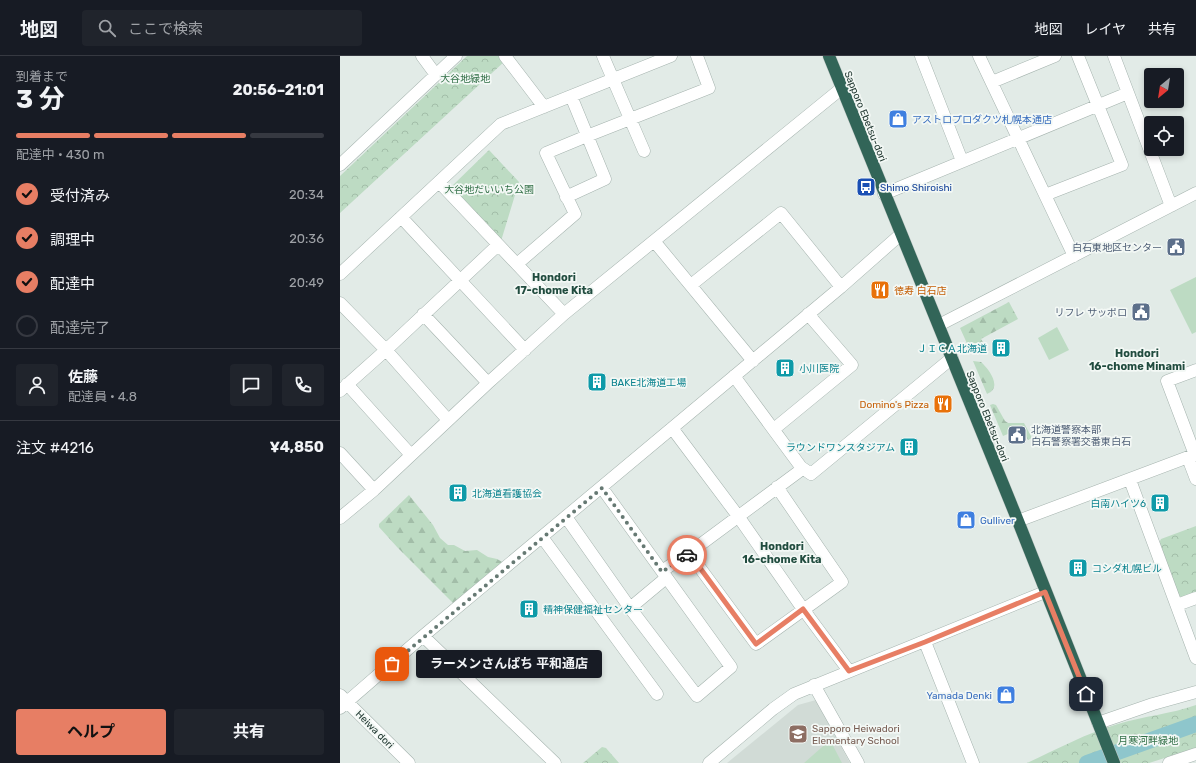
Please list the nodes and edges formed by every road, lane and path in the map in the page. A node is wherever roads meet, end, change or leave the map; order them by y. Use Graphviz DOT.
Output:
graph roads {
  1 [pos="422,56"];
  2 [pos="456,56"];
  3 [pos="505,56"];
  4 [pos="603,56"];
  5 [pos="671,56"];
  6 [pos="697,56"];
  7 [pos="829,56"];
  8 [pos="921,56"];
  9 [pos="979,56"];
  10 [pos="1055,56"];
  11 [pos="1078,56"];
  12 [pos="1114,56"];
  13 [pos="436,75"];
  14 [pos="612,80"];
  15 [pos="992,82"];
  16 [pos="842,88"];
  17 [pos="1128,93"];
  18 [pos="571,96"];
  19 [pos="1097,105"];
  20 [pos="544,107"];
  21 [pos="630,119"];
  22 [pos="587,136"];
  23 [pos="1018,138"];
  24 [pos="644,151"];
  25 [pos="962,161"];
  26 [pos="340,165"];
  27 [pos="439,182"];
  28 [pos="1196,193"];
  29 [pos="884,194"];
  30 [pos="1045,195"];
  31 [pos="566,197"];
  32 [pos="1171,206"];
  33 [pos="401,217"];
  34 [pos="901,234"];
  35 [pos="654,241"];
  36 [pos="498,245"];
  37 [pos="1074,256"];
  38 [pos="517,264"];
  39 [pos="340,274"];
  40 [pos="461,280"];
  41 [pos="691,285"];
  42 [pos="841,287"];
  43 [pos="340,303"];
  44 [pos="424,314"];
  45 [pos="564,314"];
  46 [pos="808,314"];
  47 [pos="939,325"];
  48 [pos="386,350"];
  49 [pos="525,350"];
  50 [pos="952,358"];
  51 [pos="753,361"];
  52 [pos="1196,370"];
  53 [pos="734,376"];
  54 [pos="488,383"];
  55 [pos="344,388"];
  56 [pos="448,420"];
  57 [pos="672,428"];
  58 [pos="774,430"];
  59 [pos="340,453"];
  60 [pos="411,455"];
  61 [pos="1193,456"];
  62 [pos="801,467"];
  63 [pos="1196,479"];
  64 [pos="1130,480"];
  65 [pos="777,487"];
  66 [pos="602,488"];
  67 [pos="374,490"];
  68 [pos="738,516"];
  69 [pos="340,517"];
  70 [pos="566,517"];
  71 [pos="1018,521"];
  72 [pos="542,537"];
  73 [pos="689,553"];
  74 [pos="664,575"];
  75 [pos="1045,592"];
  76 [pos="1196,598"];
  77 [pos="1177,605"];
  78 [pos="630,608"];
  79 [pos="803,609"];
  80 [pos="423,636"];
  81 [pos="925,642"];
  82 [pos="1196,658"];
  83 [pos="849,671"];
  84 [pos="814,685"];
  85 [pos="1196,692"];
  86 [pos="657,694"];
  87 [pos="342,702"];
  88 [pos="1098,724"];
  89 [pos="1196,754"];
  90 [pos="410,763"];
  91 [pos="555,763"];
  92 [pos="709,763"];
  93 [pos="858,763"];
  94 [pos="973,763"];
  95 [pos="1114,763"];
  96 [pos="1169,763"];
  1 -- 13 [label="street"];
  2 -- 13 [label="street"];
  3 -- 20 [label="street"];
  4 -- 14 [label="street"];
  5 -- 14 [label="street"];
  6 -- 21 [label="street"];
  7 -- 16 [label="highway, Sapporo Ebetsu-dori"];
  8 -- 25 [label="street"];
  9 -- 15 [label="street"];
  10 -- 15 [label="street"];
  11 -- 19 [label="street"];
  12 -- 17 [label="street"];
  13 -- 26 [label="street"];
  14 -- 18 [label="street"];
  14 -- 21 [label="street"];
  15 -- 23 [label="street"];
  16 -- 29 [label="highway, Sapporo Ebetsu-dori"];
  16 -- 35 [label="street"];
  17 -- 19 [label="street"];
  17 -- 32 [label="street"];
  18 -- 20 [label="street"];
  18 -- 22 [label="street"];
  19 -- 23 [label="street"];
  19 -- 30 [label="street"];
  20 -- 27 [label="street"];
  21 -- 22 [label="street"];
  21 -- 24 [label="street"];
  22 -- 31 [label="street"];
  22 -- 31 [label="street"];
  23 -- 25 [label="street"];
  23 -- 30 [label="street"];
  25 -- 29 [label="street"];
  27 -- 33 [label="street"];
  27 -- 36 [label="street"];
  28 -- 32 [label="street"];
  29 -- 34 [label="highway, Sapporo Ebetsu-dori"];
  30 -- 37 [label="street"];
  31 -- 38 [label="street"];
  32 -- 37 [label="street"];
  33 -- 39 [label="street"];
  33 -- 40 [label="street"];
  34 -- 42 [label="street"];
  34 -- 47 [label="highway, Sapporo Ebetsu-dori"];
  35 -- 41 [label="street"];
  35 -- 45 [label="street"];
  36 -- 38 [label="street"];
  36 -- 40 [label="street"];
  37 -- 47 [label="street"];
  38 -- 45 [label="street"];
  40 -- 44 [label="street"];
  40 -- 49 [label="street"];
  41 -- 42 [label="street"];
  41 -- 51 [label="street"];
  42 -- 46 [label="street"];
  43 -- 48 [label="street"];
  44 -- 48 [label="street"];
  44 -- 54 [label="street"];
  45 -- 49 [label="street"];
  46 -- 51 [label="street"];
  46 -- 58 [label="street"];
  47 -- 50 [label="highway, Sapporo Ebetsu-dori"];
  48 -- 55 [label="street"];
  48 -- 56 [label="street"];
  49 -- 54 [label="street"];
  50 -- 62 [label="street"];
  50 -- 71 [label="highway, Sapporo Ebetsu-dori"];
  51 -- 53 [label="street"];
  52 -- 61 [label="street"];
  53 -- 57 [label="street"];
  53 -- 58 [label="street"];
  54 -- 56 [label="street"];
  55 -- 60 [label="street"];
  56 -- 60 [label="street"];
  57 -- 66 [label="street"];
  57 -- 68 [label="street"];
  58 -- 62 [label="street"];
  59 -- 67 [label="street"];
  60 -- 67 [label="street"];
  61 -- 63 [label="street"];
  61 -- 64 [label="street"];
  62 -- 65 [label="street"];
  64 -- 71 [label="street"];
  64 -- 77 [label="street"];
  65 -- 68 [label="street"];
  65 -- 79 [label="street"];
  66 -- 70 [label="street"];
  66 -- 74 [label="street"];
  67 -- 69 [label="street"];
  68 -- 73 [label="street"];
  68 -- 79 [label="street"];
  70 -- 72 [label="street"];
  70 -- 78 [label="street"];
  71 -- 75 [label="highway, Sapporo Ebetsu-dori"];
  72 -- 80 [label="street"];
  72 -- 86 [label="street"];
  73 -- 74 [label="street"];
  73 -- 79 [label="street"];
  74 -- 78 [label="street"];
  74 -- 78 [label="street"];
  75 -- 81 [label="street"];
  75 -- 88 [label="highway, Sapporo Ebetsu-dori"];
  76 -- 77 [label="street"];
  77 -- 82 [label="street"];
  79 -- 83 [label="street"];
  80 -- 87 [label="street"];
  80 -- 91 [label="street"];
  81 -- 83 [label="street"];
  81 -- 94 [label="street"];
  83 -- 84 [label="street"];
  84 -- 92 [label="street"];
  84 -- 93 [label="street"];
  85 -- 88 [label="street"];
  87 -- 90 [label="street, Heiwa dori"];
  88 -- 95 [label="highway, Sapporo Ebetsu-dori"];
  89 -- 96 [label="street"];
}
